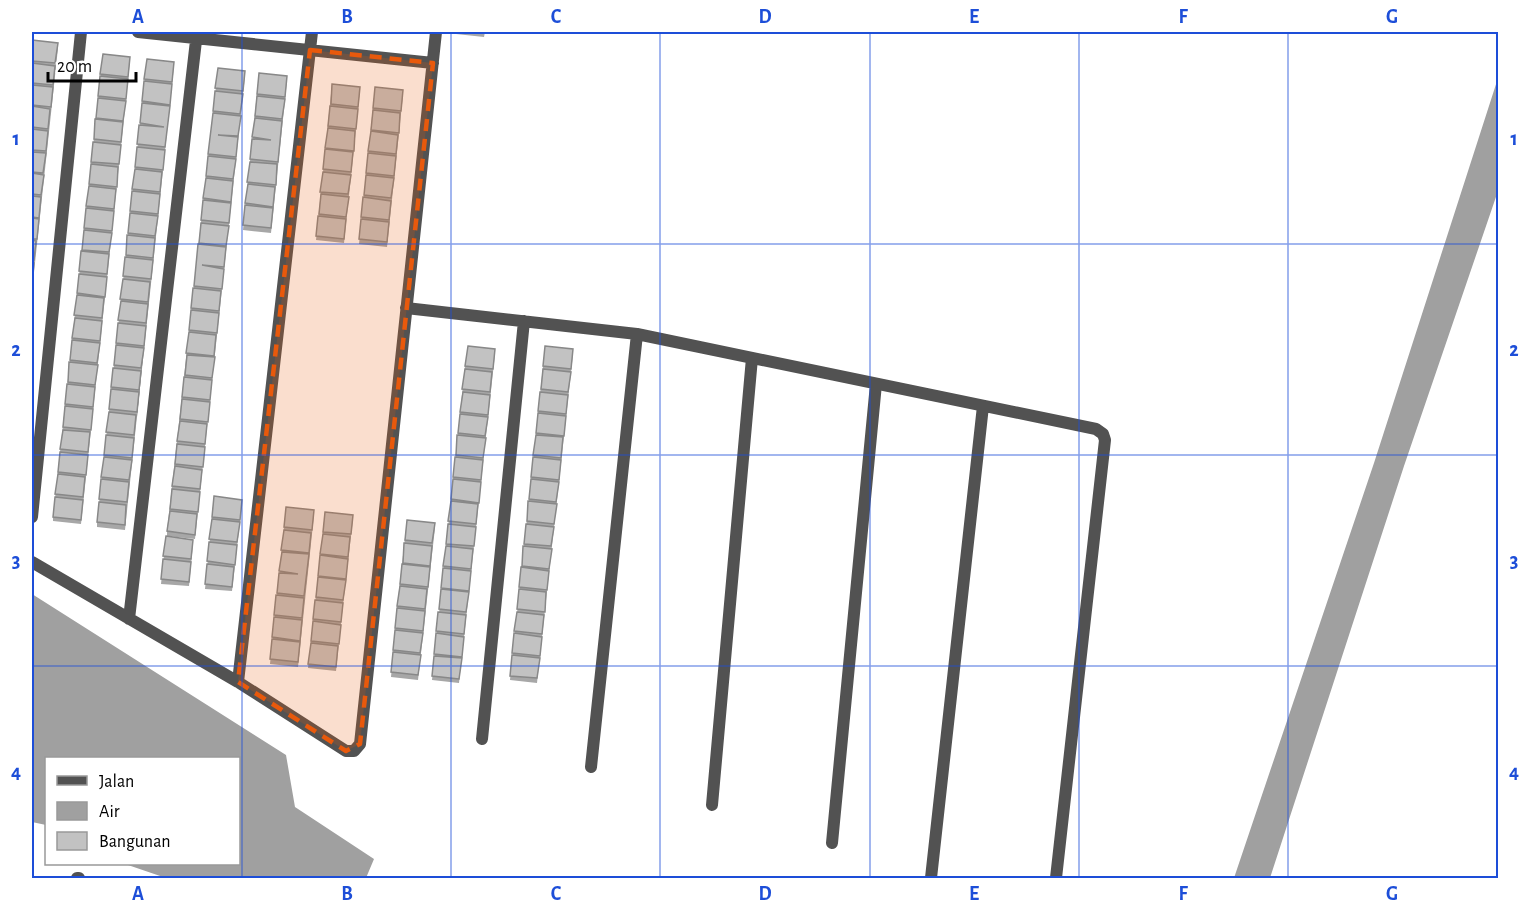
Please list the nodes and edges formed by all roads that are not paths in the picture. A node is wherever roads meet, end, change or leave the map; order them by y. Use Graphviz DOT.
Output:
graph roads {
  1 [pos="81,32"];
  2 [pos="138,32"];
  3 [pos="312,32"];
  4 [pos="436,32"];
  5 [pos="197,35"];
  6 [pos="310,50"];
  7 [pos="433,63"];
  8 [pos="406,308"];
  9 [pos="524,321"];
  10 [pos="637,334"];
  11 [pos="752,358"];
  12 [pos="876,384"];
  13 [pos="983,406"];
  14 [pos="32,517"];
  15 [pos="32,562"];
  16 [pos="129,619"];
  17 [pos="238,682"];
  18 [pos="482,739"];
  19 [pos="591,767"];
  20 [pos="712,805"];
  21 [pos="831,843"];
  22 [pos="930,879"];
  23 [pos="1056,879"];
  1 -- 14 [label="street"];
  2 -- 5 [label="street"];
  3 -- 6 [label="street"];
  4 -- 7 [label="street"];
  5 -- 6 [label="street"];
  5 -- 16 [label="street"];
  6 -- 7 [label="street"];
  6 -- 17 [label="street"];
  7 -- 8 [label="street"];
  8 -- 9 [label="street"];
  8 -- 17 [label="street"];
  9 -- 10 [label="street"];
  9 -- 18 [label="street"];
  10 -- 11 [label="street"];
  10 -- 19 [label="street"];
  11 -- 12 [label="street"];
  11 -- 20 [label="street"];
  12 -- 13 [label="street"];
  12 -- 21 [label="street"];
  13 -- 22 [label="street"];
  13 -- 23 [label="street"];
  15 -- 16 [label="street"];
  16 -- 17 [label="street"];
}
